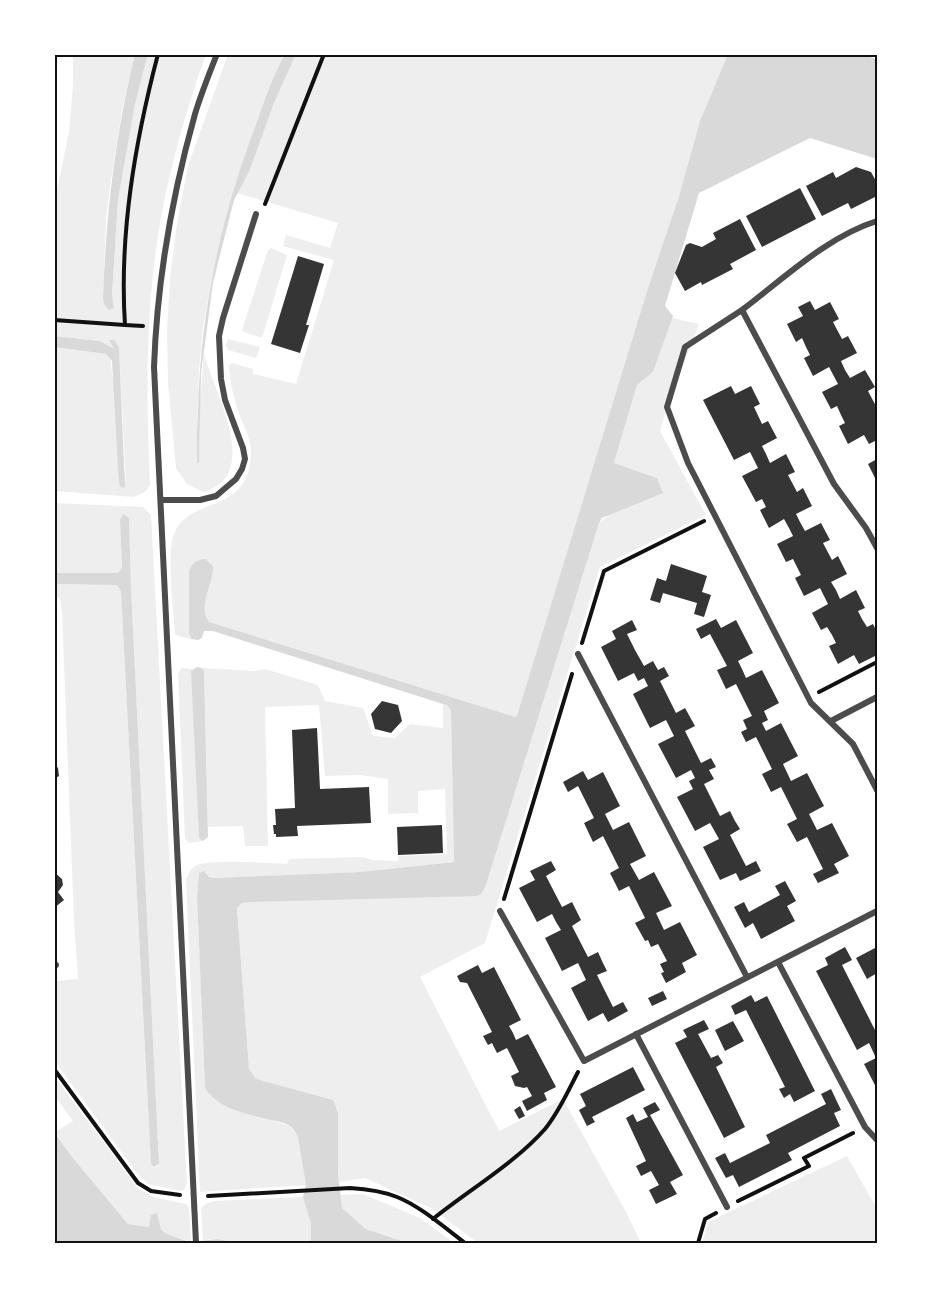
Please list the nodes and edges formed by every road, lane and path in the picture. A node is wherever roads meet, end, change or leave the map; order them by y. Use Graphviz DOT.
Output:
graph roads {
  1 [pos="158,54"];
  2 [pos="217,54"];
  3 [pos="324,54"];
  4 [pos="256,214"];
  5 [pos="877,221"];
  6 [pos="742,310"];
  7 [pos="54,320"];
  8 [pos="125,325"];
  9 [pos="155,327"];
  10 [pos="161,500"];
  11 [pos="877,549"];
  12 [pos="578,654"];
  13 [pos="877,662"];
  14 [pos="808,697"];
  15 [pos="877,697"];
  16 [pos="831,721"];
  17 [pos="877,790"];
  18 [pos="500,911"];
  19 [pos="877,911"];
  20 [pos="778,962"];
  21 [pos="747,977"];
  22 [pos="636,1034"];
  23 [pos="584,1061"];
  24 [pos="54,1069"];
  25 [pos="865,1127"];
  26 [pos="877,1140"];
  27 [pos="194,1197"];
  28 [pos="727,1207"];
  29 [pos="433,1219"];
  30 [pos="196,1243"];
  31 [pos="465,1243"];
  32 [pos="698,1243"];
  1 -- 8 [label="path"];
  2 -- 9 [label="street"];
  3 -- 4 [label="path"];
  4 -- 10 [label="street"];
  5 -- 6 [label="street"];
  6 -- 11 [label="street"];
  6 -- 14 [label="street"];
  7 -- 8 [label="path"];
  8 -- 9 [label="path"];
  9 -- 10 [label="street"];
  10 -- 27 [label="street"];
  12 -- 21 [label="street"];
  13 -- 14 [label="path"];
  14 -- 16 [label="street"];
  15 -- 16 [label="street"];
  16 -- 17 [label="street"];
  18 -- 23 [label="street"];
  19 -- 20 [label="street"];
  20 -- 21 [label="street"];
  20 -- 25 [label="street"];
  21 -- 22 [label="street"];
  22 -- 23 [label="street"];
  22 -- 28 [label="street"];
  23 -- 29 [label="path"];
  24 -- 27 [label="path"];
  25 -- 26 [label="street"];
  25 -- 28 [label="path"];
  27 -- 29 [label="path"];
  27 -- 30 [label="street"];
  28 -- 32 [label="path"];
  29 -- 31 [label="path"];
}
